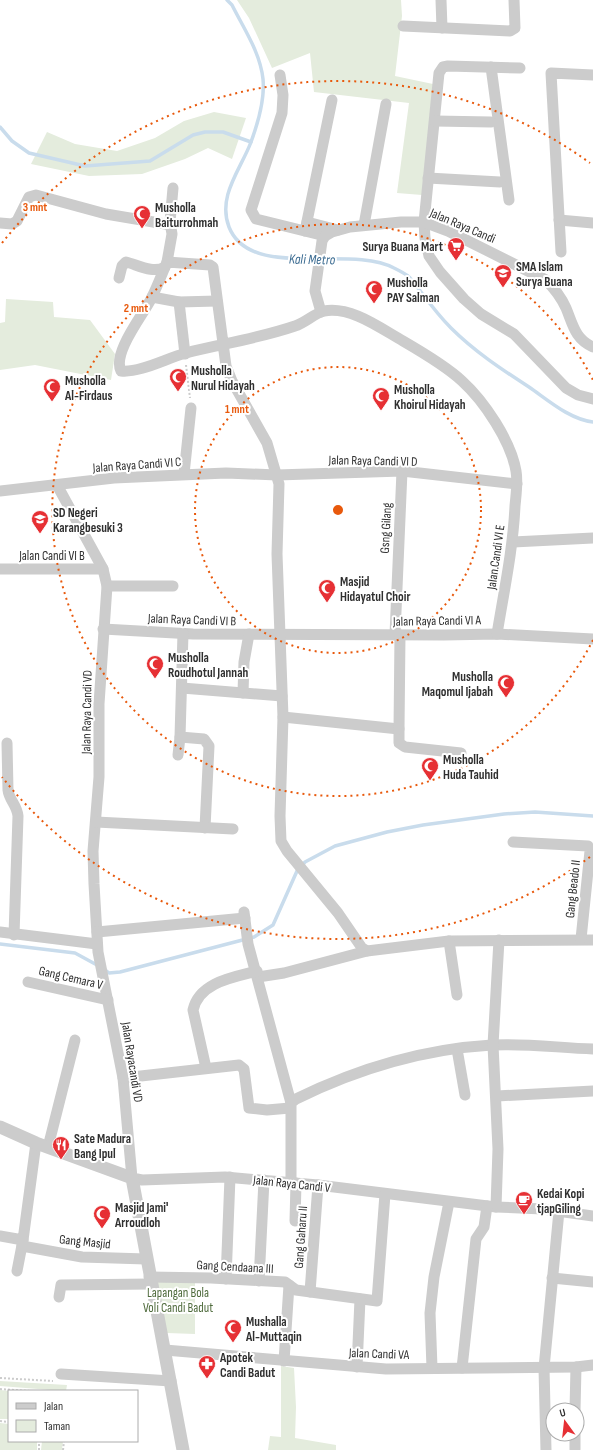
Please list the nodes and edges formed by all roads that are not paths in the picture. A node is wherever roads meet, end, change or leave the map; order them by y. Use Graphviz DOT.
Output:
graph roads {
  1 [pos="441,0"];
  2 [pos="514,0"];
  3 [pos="403,26"];
  4 [pos="442,28"];
  5 [pos="491,67"];
  6 [pos="520,68"];
  7 [pos="280,75"];
  8 [pos="593,75"];
  9 [pos="332,100"];
  10 [pos="386,104"];
  11 [pos="434,121"];
  12 [pos="491,122"];
  13 [pos="428,178"];
  14 [pos="500,182"];
  15 [pos="173,188"];
  16 [pos="509,200"];
  17 [pos="559,220"];
  18 [pos="0,222"];
  19 [pos="424,222"];
  20 [pos="593,223"];
  21 [pos="171,225"];
  22 [pos="364,225"];
  23 [pos="306,226"];
  24 [pos="338,230"];
  25 [pos="323,239"];
  26 [pos="561,252"];
  27 [pos="166,264"];
  28 [pos="119,278"];
  29 [pos="152,297"];
  30 [pos="217,301"];
  31 [pos="179,302"];
  32 [pos="321,312"];
  33 [pos="223,345"];
  34 [pos="593,347"];
  35 [pos="185,354"];
  36 [pos="593,399"];
  37 [pos="190,408"];
  38 [pos="402,471"];
  39 [pos="184,474"];
  40 [pos="277,475"];
  41 [pos="516,484"];
  42 [pos="57,485"];
  43 [pos="0,491"];
  44 [pos="593,538"];
  45 [pos="513,542"];
  46 [pos="0,569"];
  47 [pos="103,569"];
  48 [pos="107,586"];
  49 [pos="173,586"];
  50 [pos="103,629"];
  51 [pos="183,633"];
  52 [pos="249,634"];
  53 [pos="281,634"];
  54 [pos="497,634"];
  55 [pos="397,635"];
  56 [pos="593,639"];
  57 [pos="182,688"];
  58 [pos="243,693"];
  59 [pos="282,696"];
  60 [pos="283,717"];
  61 [pos="399,730"];
  62 [pos="180,737"];
  63 [pos="7,743"];
  64 [pos="460,753"];
  65 [pos="178,755"];
  66 [pos="96,822"];
  67 [pos="205,828"];
  68 [pos="233,829"];
  69 [pos="513,842"];
  70 [pos="0,932"];
  71 [pos="97,932"];
  72 [pos="14,935"];
  73 [pos="581,939"];
  74 [pos="499,940"];
  75 [pos="593,940"];
  76 [pos="449,941"];
  77 [pos="98,948"];
  78 [pos="367,951"];
  79 [pos="258,974"];
  80 [pos="28,982"];
  81 [pos="457,995"];
  82 [pos="108,1000"];
  83 [pos="75,1040"];
  84 [pos="493,1045"];
  85 [pos="457,1049"];
  86 [pos="593,1049"];
  87 [pos="206,1068"];
  88 [pos="123,1078"];
  89 [pos="593,1092"];
  90 [pos="465,1094"];
  91 [pos="497,1096"];
  92 [pos="291,1105"];
  93 [pos="0,1126"];
  94 [pos="42,1145"];
  95 [pos="230,1177"];
  96 [pos="132,1178"];
  97 [pos="264,1180"];
  98 [pos="293,1183"];
  99 [pos="318,1185"];
  100 [pos="385,1194"];
  101 [pos="449,1202"];
  102 [pos="491,1207"];
  103 [pos="559,1211"];
  104 [pos="593,1216"];
  105 [pos="295,1221"];
  106 [pos="0,1236"];
  107 [pos="22,1243"];
  108 [pos="146,1259"];
  109 [pos="17,1271"];
  110 [pos="552,1278"];
  111 [pos="226,1279"];
  112 [pos="150,1281"];
  113 [pos="259,1281"];
  114 [pos="593,1282"];
  115 [pos="289,1285"];
  116 [pos="310,1292"];
  117 [pos="59,1297"];
  118 [pos="360,1299"];
  119 [pos="165,1350"];
  120 [pos="284,1361"];
  121 [pos="593,1365"];
  122 [pos="357,1367"];
  123 [pos="576,1367"];
  124 [pos="432,1368"];
  125 [pos="462,1368"];
  126 [pos="544,1368"];
  127 [pos="57,1378"];
  128 [pos="171,1381"];
  129 [pos="576,1402"];
  130 [pos="183,1450"];
  131 [pos="546,1450"];
  1 -- 4 [label="street"];
  2 -- 4 [label="street"];
  3 -- 4 [label="street"];
  5 -- 6 [label="street"];
  5 -- 11 [label="street"];
  5 -- 16 [label="street"];
  7 -- 23 [label="street"];
  8 -- 17 [label="street"];
  9 -- 23 [label="street"];
  10 -- 22 [label="street"];
  11 -- 12 [label="street"];
  11 -- 13 [label="street"];
  13 -- 14 [label="street"];
  13 -- 19 [label="street"];
  15 -- 21 [label="street"];
  17 -- 20 [label="street"];
  17 -- 26 [label="street"];
  18 -- 21 [label="street"];
  19 -- 22 [label="street, Jalan Raya Candi"];
  19 -- 34 [label="street, Jalan Raya Candi"];
  19 -- 36 [label="street"];
  21 -- 27 [label="street"];
  22 -- 24 [label="street, Jalan Raya Candi"];
  23 -- 24 [label="street"];
  23 -- 25 [label="street"];
  24 -- 25 [label="street, Jalan Raya Candi"];
  25 -- 32 [label="street"];
  27 -- 28 [label="street"];
  27 -- 29 [label="street"];
  27 -- 30 [label="street"];
  29 -- 31 [label="street"];
  29 -- 35 [label="street"];
  30 -- 31 [label="street"];
  30 -- 33 [label="street"];
  31 -- 35 [label="street"];
  32 -- 33 [label="street"];
  32 -- 41 [label="street, Jalan.Candi VI E"];
  33 -- 35 [label="street"];
  33 -- 40 [label="street"];
  37 -- 39 [label="street"];
  38 -- 40 [label="street, Jalan Raya Candi VI D"];
  38 -- 41 [label="street, Jalan Raya Candi VI D"];
  38 -- 55 [label="street, Gsng Gilang"];
  39 -- 40 [label="street, Jalan Raya Candi VI C"];
  39 -- 42 [label="street, Jalan Raya Candi VI C"];
  40 -- 53 [label="street"];
  41 -- 45 [label="street, Jalan.Candi VI E"];
  42 -- 43 [label="street, Jalan Raya Candi VI C"];
  42 -- 47 [label="street, Jalan Raya Candi VD"];
  44 -- 45 [label="street"];
  45 -- 54 [label="street, Jalan.Candi VI E"];
  46 -- 47 [label="street, Jalan Candi VI B"];
  47 -- 48 [label="street, Jalan Raya Candi VD"];
  48 -- 49 [label="street"];
  48 -- 50 [label="street, Jalan Raya Candi VD"];
  50 -- 51 [label="street, Jalan Raya Candi VI B"];
  50 -- 66 [label="street, Jalan Raya Candi VD"];
  51 -- 52 [label="street, Jalan Raya Candi VI B"];
  51 -- 57 [label="street"];
  52 -- 53 [label="street, Jalan Raya Candi VI B"];
  52 -- 58 [label="street"];
  53 -- 55 [label="street, Jalan Raya Candi VI A"];
  53 -- 59 [label="street"];
  54 -- 55 [label="street, Jalan Raya Candi VI A"];
  54 -- 56 [label="street, Jalan Raya Candi VI A"];
  55 -- 61 [label="street, Gsng Gilang"];
  57 -- 58 [label="street"];
  57 -- 62 [label="street"];
  58 -- 59 [label="street"];
  59 -- 60 [label="street"];
  60 -- 61 [label="street"];
  60 -- 78 [label="street"];
  61 -- 64 [label="street"];
  62 -- 65 [label="street"];
  62 -- 67 [label="street"];
  63 -- 72 [label="street"];
  66 -- 67 [label="street"];
  66 -- 71 [label="street, Jalan Raya Candi VD"];
  67 -- 68 [label="street"];
  69 -- 73 [label="street, Gang Beado II"];
  70 -- 72 [label="street"];
  71 -- 77 [label="street, Jalan Raya Candi VD"];
  71 -- 79 [label="street"];
  72 -- 77 [label="street"];
  73 -- 74 [label="street"];
  73 -- 75 [label="street"];
  74 -- 76 [label="street"];
  74 -- 84 [label="street"];
  76 -- 78 [label="street"];
  76 -- 81 [label="street"];
  77 -- 82 [label="street, Jalan Rayacandi VD"];
  78 -- 79 [label="street"];
  79 -- 87 [label="street"];
  79 -- 92 [label="street"];
  80 -- 82 [label="street, Gang Cemara V"];
  82 -- 88 [label="street, Jalan Rayacandi VD"];
  83 -- 94 [label="street"];
  84 -- 85 [label="street"];
  84 -- 86 [label="street"];
  84 -- 91 [label="street"];
  85 -- 90 [label="street"];
  85 -- 92 [label="street"];
  87 -- 88 [label="street"];
  87 -- 92 [label="street"];
  88 -- 96 [label="street, Jalan Rayacandi VD"];
  89 -- 91 [label="street"];
  91 -- 102 [label="street"];
  92 -- 98 [label="street"];
  93 -- 94 [label="street, Jalan Raya Candi V"];
  94 -- 96 [label="street, Jalan Raya Candi V"];
  94 -- 107 [label="street"];
  95 -- 96 [label="street, Jalan Raya Candi V"];
  95 -- 97 [label="street, Jalan Raya Candi V"];
  95 -- 111 [label="street"];
  96 -- 108 [label="street"];
  97 -- 98 [label="street, Jalan Raya Candi V"];
  97 -- 113 [label="street"];
  98 -- 99 [label="street, Jalan Raya Candi V"];
  98 -- 105 [label="street"];
  99 -- 100 [label="street, Jalan Raya Candi V"];
  99 -- 116 [label="street, Gang Gaharu II"];
  100 -- 101 [label="street, Jalan Raya Candi V"];
  100 -- 118 [label="street, Gang Cendaana III"];
  101 -- 102 [label="street, Jalan Raya Candi V"];
  101 -- 124 [label="street"];
  102 -- 103 [label="street, Jalan Raya Candi V"];
  102 -- 125 [label="street"];
  103 -- 104 [label="street, Jalan Raya Candi V"];
  103 -- 110 [label="street"];
  106 -- 107 [label="street, Gang Masjid"];
  107 -- 108 [label="street, Gang Masjid"];
  107 -- 109 [label="street"];
  108 -- 112 [label="street"];
  110 -- 114 [label="street"];
  110 -- 126 [label="street"];
  111 -- 112 [label="street, Gang Cendaana III"];
  111 -- 113 [label="street, Gang Cendaana III"];
  112 -- 117 [label="street, Gang Cendaana III"];
  112 -- 119 [label="street"];
  113 -- 115 [label="street, Gang Cendaana III"];
  115 -- 116 [label="street, Gang Cendaana III"];
  115 -- 120 [label="street"];
  116 -- 118 [label="street, Gang Cendaana III"];
  118 -- 122 [label="street"];
  119 -- 120 [label="street, Jalan Candi VA"];
  119 -- 128 [label="street"];
  120 -- 122 [label="street, Jalan Candi VA"];
  121 -- 123 [label="street, Jalan Candi VA"];
  122 -- 124 [label="street, Jalan Candi VA"];
  123 -- 126 [label="street, Jalan Candi VA"];
  123 -- 129 [label="street"];
  124 -- 125 [label="street, Jalan Candi VA"];
  125 -- 126 [label="street, Jalan Candi VA"];
  126 -- 131 [label="street"];
  127 -- 128 [label="street"];
  128 -- 130 [label="street"];
}
